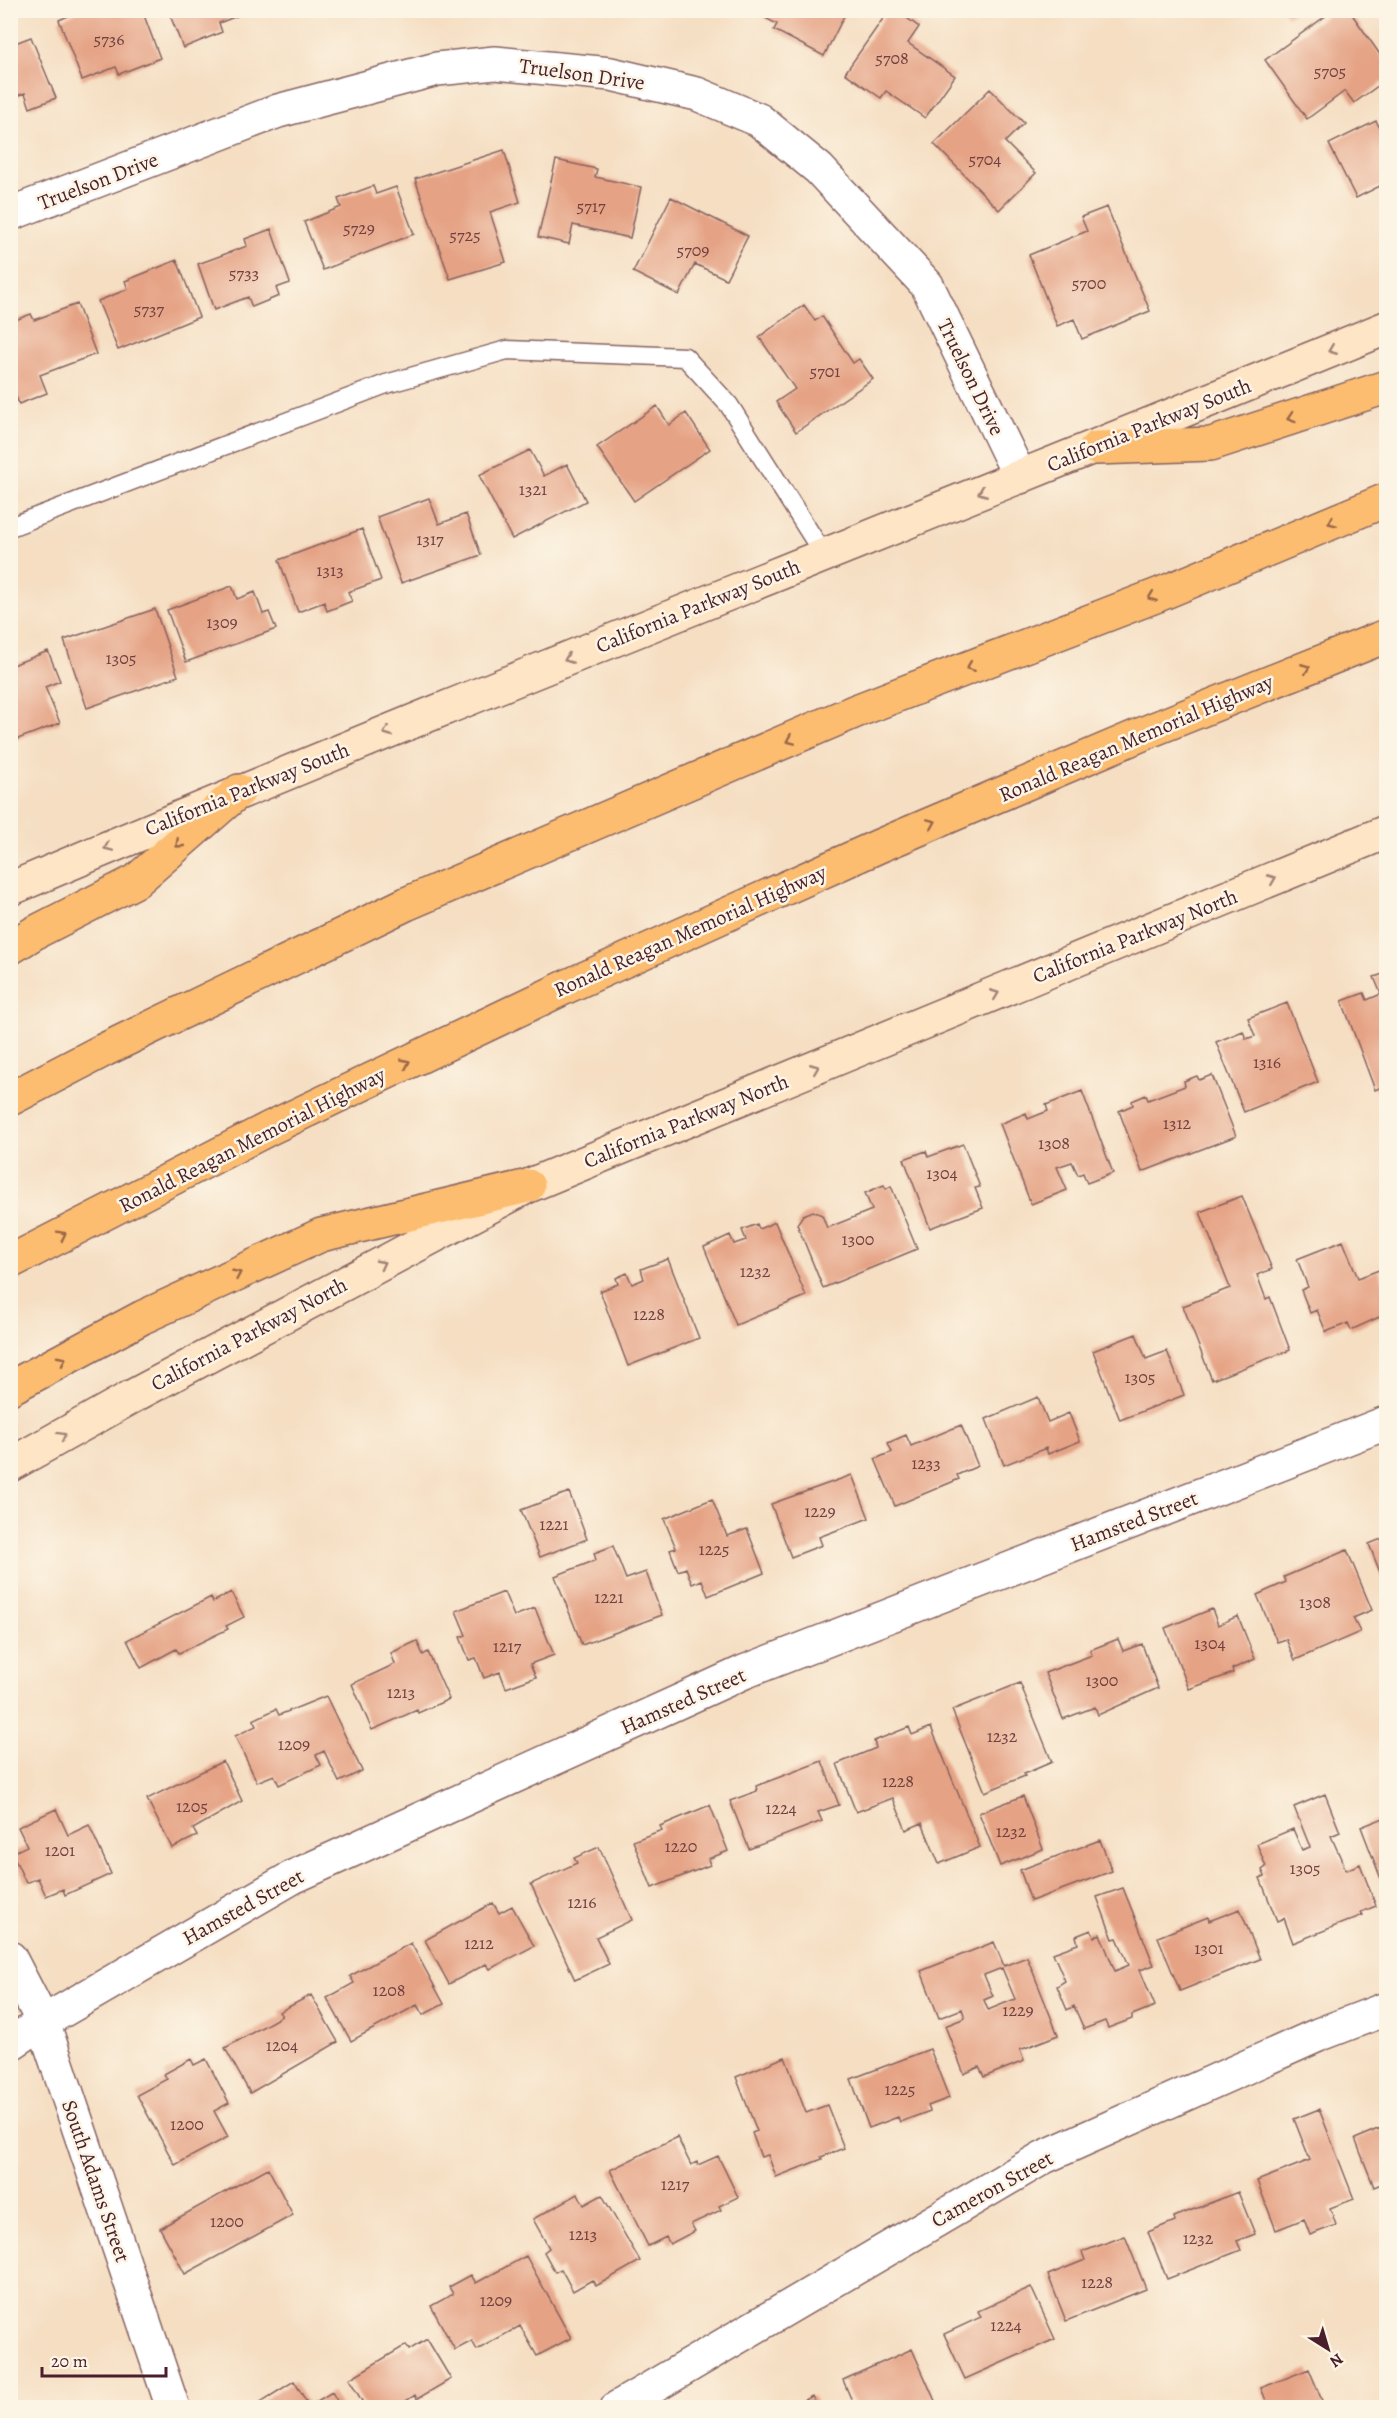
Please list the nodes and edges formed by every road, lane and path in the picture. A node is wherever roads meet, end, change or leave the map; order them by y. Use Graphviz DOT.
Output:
graph roads {
  1 [pos="10,214"];
  2 [pos="1386,328"];
  3 [pos="1386,387"];
  4 [pos="1096,448"];
  5 [pos="1020,477"];
  6 [pos="1386,500"];
  7 [pos="10,527"];
  8 [pos="824,555"];
  9 [pos="1386,636"];
  10 [pos="239,791"];
  11 [pos="1386,832"];
  12 [pos="10,889"];
  13 [pos="10,948"];
  14 [pos="10,1099"];
  15 [pos="528,1186"];
  16 [pos="10,1262"];
  17 [pos="10,1388"];
  18 [pos="1386,1423"];
  19 [pos="10,1465"];
  20 [pos="10,1958"];
  21 [pos="1386,2009"];
  22 [pos="43,2022"];
  23 [pos="10,2044"];
  24 [pos="173,2408"];
  25 [pos="617,2408"];
  1 -- 5 [label="street, Truelson Drive"];
  2 -- 4 [label="main road, California Parkway South, one-way"];
  3 -- 4 [label="highway, one-way"];
  4 -- 5 [label="main road, California Parkway South"];
  5 -- 8 [label="main road, California Parkway South, one-way"];
  6 -- 14 [label="highway, one-way"];
  7 -- 8 [label="lane"];
  8 -- 10 [label="main road, California Parkway South, one-way"];
  16 -- 9 [label="highway, Ronald Reagan Memorial Highway, one-way"];
  10 -- 12 [label="main road, California Parkway South, one-way"];
  10 -- 13 [label="highway, one-way"];
  15 -- 11 [label="main road, California Parkway North, one-way"];
  17 -- 15 [label="highway, one-way"];
  19 -- 15 [label="main road, California Parkway North, one-way"];
  18 -- 22 [label="street, Hamsted Street"];
  20 -- 22 [label="street, South Adams Street"];
  21 -- 25 [label="street, Cameron Street"];
  22 -- 23 [label="street, Hamsted Street"];
  22 -- 24 [label="street, South Adams Street"];
}
